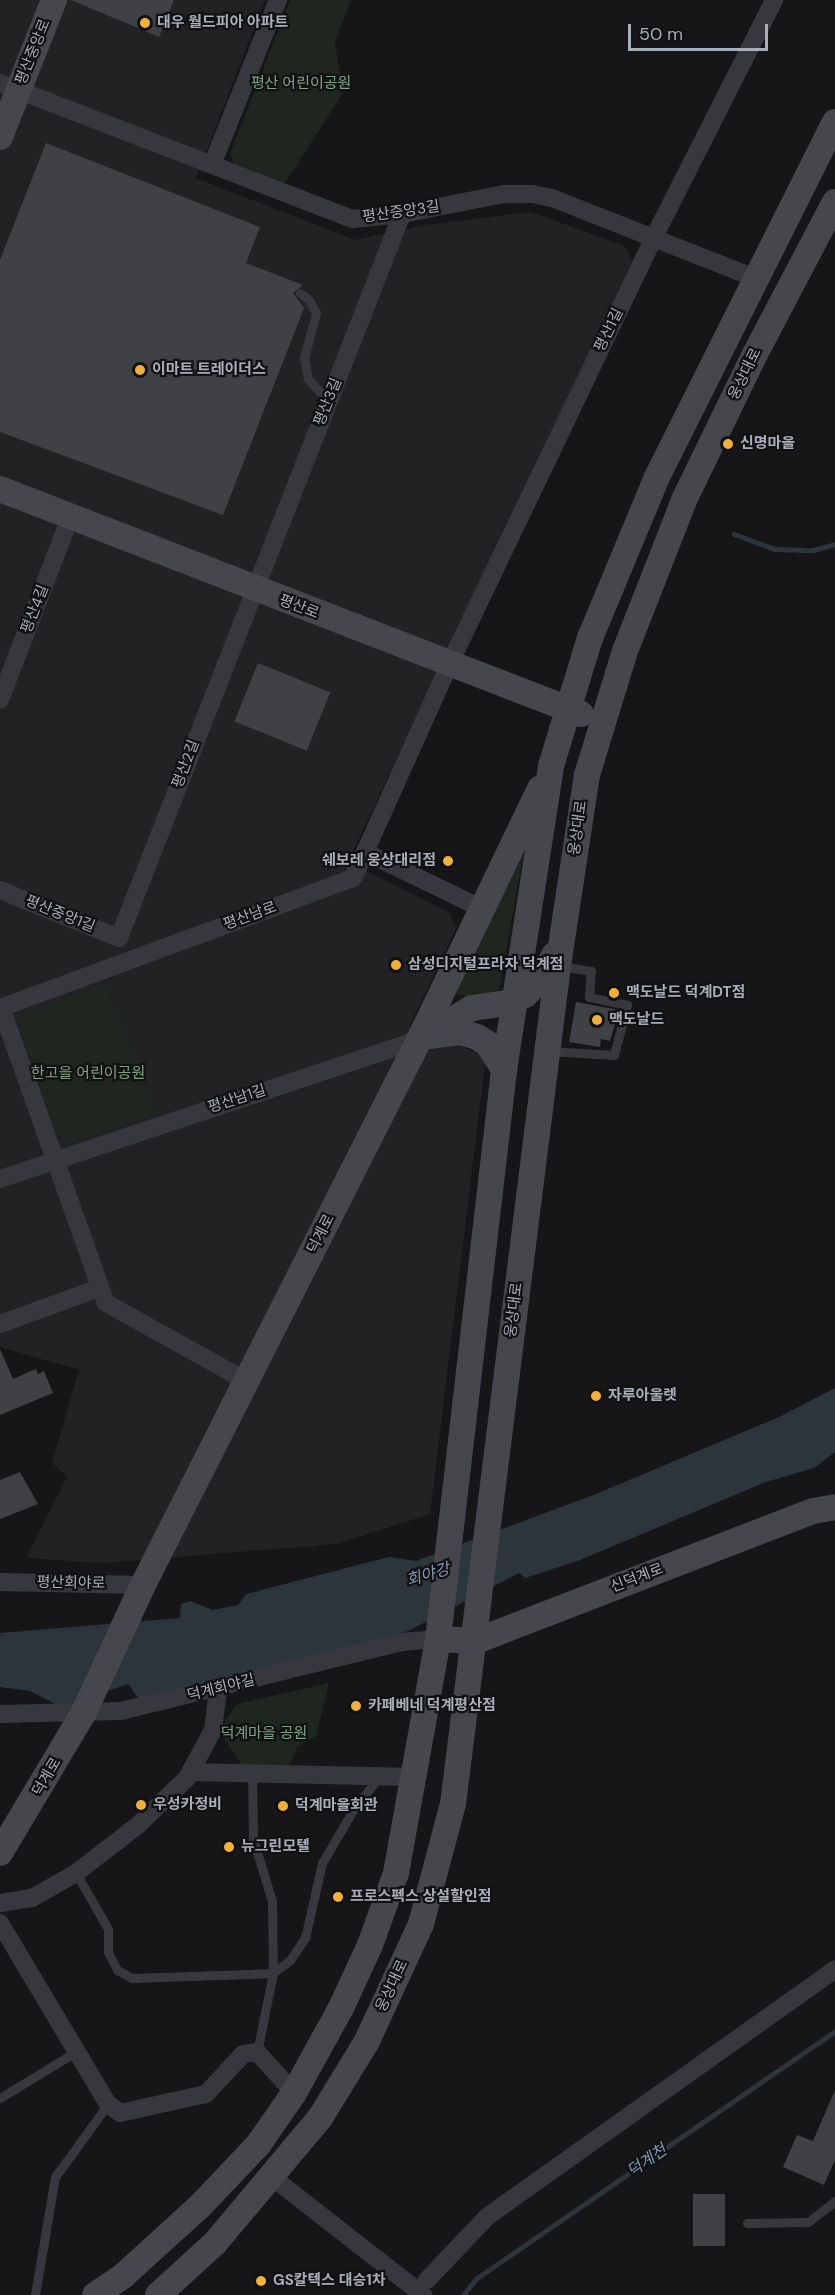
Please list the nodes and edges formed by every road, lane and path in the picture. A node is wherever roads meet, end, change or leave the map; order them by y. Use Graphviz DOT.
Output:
graph roads {
  1 [pos="54,0"];
  2 [pos="278,0"];
  3 [pos="774,0"];
  4 [pos="9,87"];
  5 [pos="835,122"];
  6 [pos="0,137"];
  7 [pos="212,165"];
  8 [pos="835,202"];
  9 [pos="402,214"];
  10 [pos="654,237"];
  11 [pos="755,278"];
  12 [pos="300,293"];
  13 [pos="330,396"];
  14 [pos="0,489"];
  15 [pos="70,518"];
  16 [pos="253,590"];
  17 [pos="450,663"];
  18 [pos="0,700"];
  19 [pos="566,709"];
  20 [pos="600,721"];
  21 [pos="551,766"];
  22 [pos="365,852"];
  23 [pos="0,890"];
  24 [pos="481,908"];
  25 [pos="562,936"];
  26 [pos="119,938"];
  27 [pos="128,961"];
  28 [pos="558,966"];
  29 [pos="513,1001"];
  30 [pos="1,1008"];
  31 [pos="419,1040"];
  32 [pos="548,1051"];
  33 [pos="504,1070"];
  34 [pos="54,1159"];
  35 [pos="0,1179"];
  36 [pos="99,1288"];
  37 [pos="0,1324"];
  38 [pos="246,1381"];
  39 [pos="835,1507"];
  40 [pos="0,1582"];
  41 [pos="140,1591"];
  42 [pos="439,1630"];
  43 [pos="476,1641"];
  44 [pos="218,1689"];
  45 [pos="87,1706"];
  46 [pos="0,1714"];
  47 [pos="191,1772"];
  48 [pos="252,1773"];
  49 [pos="380,1776"];
  50 [pos="413,1777"];
  51 [pos="0,1853"];
  52 [pos="76,1873"];
  53 [pos="0,1903"];
  54 [pos="0,1923"];
  55 [pos="835,1969"];
  56 [pos="273,1972"];
  57 [pos="77,2051"];
  58 [pos="257,2052"];
  59 [pos="294,2093"];
  60 [pos="0,2098"];
  61 [pos="108,2104"];
  62 [pos="272,2177"];
  63 [pos="835,2201"];
  64 [pos="747,2223"];
  65 [pos="425,2288"];
  66 [pos="163,2294"];
  67 [pos="35,2295"];
  68 [pos="95,2295"];
  1 -- 4 [label="main road, 평산중앙로"];
  2 -- 7 [label="street"];
  3 -- 10 [label="street, 평산1길"];
  4 -- 6 [label="main road, 평산중앙로"];
  4 -- 7 [label="street, 평산중앙3길"];
  5 -- 11 [label="main road"];
  7 -- 9 [label="street, 평산중앙3길"];
  8 -- 20 [label="main road, 웅상대로"];
  9 -- 10 [label="street, 평산중앙3길"];
  9 -- 13 [label="street, 평산3길"];
  10 -- 11 [label="street, 평산중앙3길"];
  10 -- 17 [label="street, 평산1길"];
  11 -- 19 [label="main road"];
  12 -- 13 [label="lane"];
  13 -- 16 [label="street, 평산3길"];
  14 -- 15 [label="main road, 평산로"];
  15 -- 16 [label="main road, 평산로"];
  15 -- 18 [label="street, 평산4길"];
  16 -- 17 [label="main road, 평산로"];
  16 -- 26 [label="street, 평산2길"];
  17 -- 19 [label="main road, 평산로"];
  17 -- 22 [label="street, 평산1길"];
  19 -- 20 [label="main road, 평산로"];
  19 -- 21 [label="main road"];
  20 -- 25 [label="main road, 웅상대로"];
  21 -- 24 [label="main road, 덕계로"];
  21 -- 29 [label="main road"];
  22 -- 24 [label="street"];
  22 -- 27 [label="street, 평산남로"];
  23 -- 26 [label="street, 평산중앙1길"];
  24 -- 31 [label="main road, 덕계로"];
  25 -- 28 [label="main road, 웅상대로"];
  25 -- 29 [label="main road"];
  26 -- 27 [label="street"];
  27 -- 30 [label="street, 평산남로"];
  28 -- 32 [label="main road, 웅상대로"];
  28 -- 32 [label="lane"];
  29 -- 31 [label="main road"];
  29 -- 33 [label="main road"];
  30 -- 34 [label="street"];
  31 -- 33 [label="main road"];
  31 -- 34 [label="street, 평산남1길"];
  31 -- 38 [label="main road, 덕계로"];
  32 -- 43 [label="main road, 웅상대로"];
  33 -- 42 [label="main road"];
  34 -- 35 [label="street, 평산남1길"];
  34 -- 36 [label="street"];
  36 -- 37 [label="street"];
  36 -- 38 [label="street"];
  38 -- 41 [label="main road, 덕계로"];
  39 -- 43 [label="main road, 신덕계로"];
  40 -- 41 [label="street, 평산회야로"];
  41 -- 45 [label="main road, 덕계로"];
  42 -- 43 [label="main road, 신덕계로"];
  42 -- 44 [label="street, 덕계회야길"];
  42 -- 50 [label="main road"];
  43 -- 62 [label="main road, 웅상대로"];
  44 -- 45 [label="street, 덕계회야길"];
  44 -- 47 [label="street"];
  45 -- 46 [label="street, 덕계회야길"];
  45 -- 51 [label="main road, 덕계로"];
  47 -- 48 [label="street"];
  47 -- 52 [label="street"];
  48 -- 49 [label="street"];
  48 -- 56 [label="lane"];
  49 -- 50 [label="street"];
  49 -- 56 [label="lane"];
  50 -- 59 [label="main road"];
  52 -- 53 [label="street"];
  52 -- 56 [label="lane"];
  54 -- 57 [label="street"];
  55 -- 65 [label="street"];
  56 -- 58 [label="lane"];
  57 -- 60 [label="lane"];
  57 -- 61 [label="street"];
  58 -- 59 [label="street"];
  58 -- 61 [label="street"];
  59 -- 68 [label="main road"];
  61 -- 67 [label="lane"];
  62 -- 65 [label="street"];
  62 -- 66 [label="main road, 웅상대로"];
  63 -- 64 [label="lane"];
}
